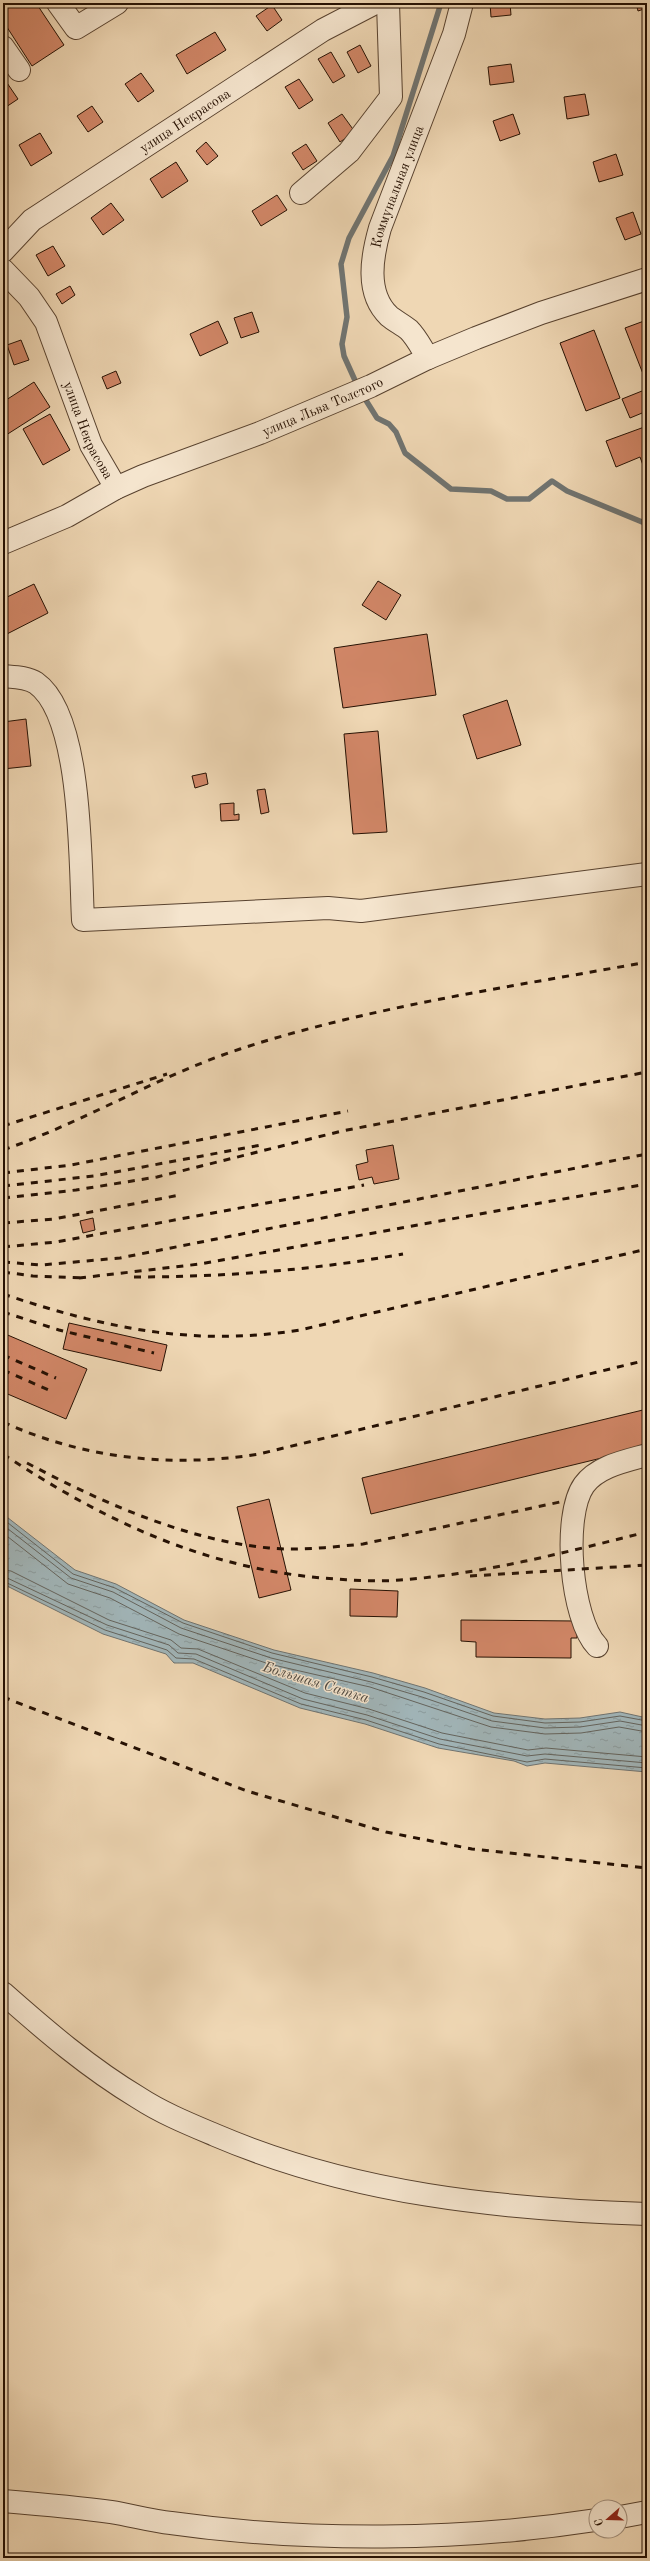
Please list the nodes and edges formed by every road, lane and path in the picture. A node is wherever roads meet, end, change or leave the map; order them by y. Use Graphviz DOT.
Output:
graph roads {
  1 [pos="58,3"];
  2 [pos="117,3"];
  3 [pos="375,3"];
  4 [pos="388,3"];
  5 [pos="462,3"];
  6 [pos="3,47"];
  7 [pos="19,70"];
  8 [pos="301,193"];
  9 [pos="3,251"];
  10 [pos="3,270"];
  11 [pos="647,279"];
  12 [pos="428,358"];
  13 [pos="116,488"];
  14 [pos="3,543"];
  15 [pos="3,676"];
  16 [pos="647,874"];
  17 [pos="647,1455"];
  18 [pos="597,1646"];
  19 [pos="3,1993"];
  20 [pos="647,2214"];
  21 [pos="3,2501"];
  22 [pos="647,2512"];
  23 [pos="628,2516"];
  24 [pos="588,2521"];
  1 -- 2 [label="street"];
  3 -- 9 [label="street, улица Некрасова"];
  4 -- 8 [label="street"];
  5 -- 12 [label="street, Коммунальная улица"];
  6 -- 7 [label="street"];
  10 -- 13 [label="street, улица Некрасова"];
  11 -- 12 [label="street, улица Льва Толстого"];
  12 -- 13 [label="street, улица Льва Толстого"];
  13 -- 14 [label="street, улица Льва Толстого"];
  15 -- 16 [label="street"];
  17 -- 18 [label="street"];
  19 -- 20 [label="street"];
  21 -- 24 [label="street"];
  22 -- 23 [label="street"];
}
